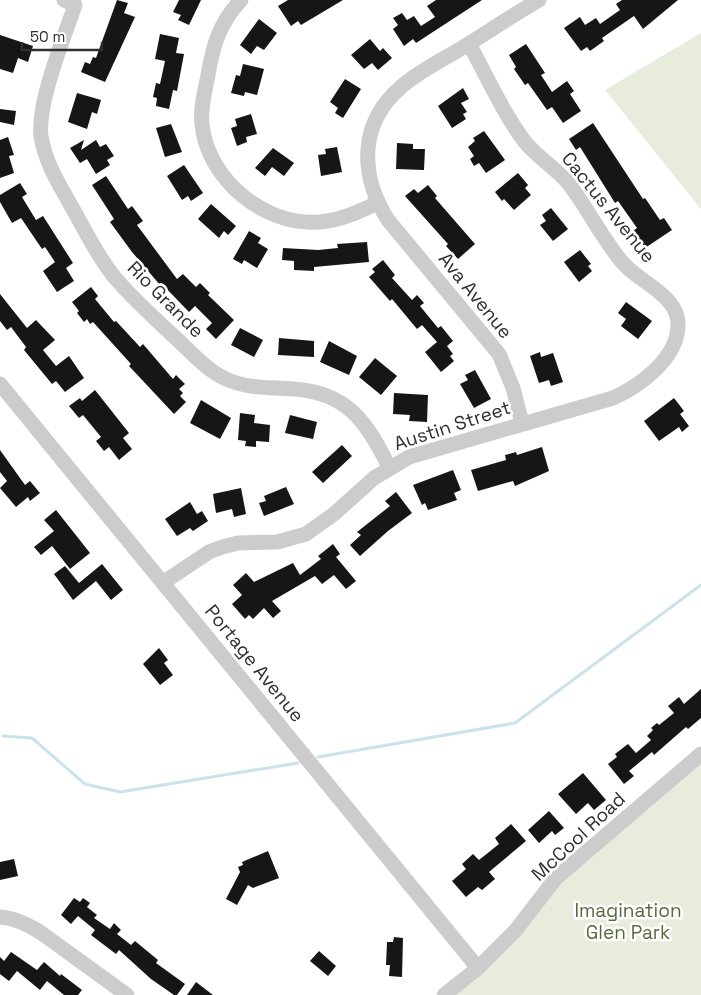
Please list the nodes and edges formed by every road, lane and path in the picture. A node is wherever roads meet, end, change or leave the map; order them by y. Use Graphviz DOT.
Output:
graph roads {
  1 [pos="64,0"];
  2 [pos="241,0"];
  3 [pos="540,0"];
  4 [pos="469,44"];
  5 [pos="377,203"];
  6 [pos="676,315"];
  7 [pos="0,384"];
  8 [pos="522,423"];
  9 [pos="390,467"];
  10 [pos="164,582"];
  11 [pos="701,754"];
  12 [pos="0,917"];
  13 [pos="478,968"];
  14 [pos="127,995"];
  15 [pos="444,995"];
  1 -- 9 [label="street, Rio Grande"];
  2 -- 5 [label="street"];
  3 -- 4 [label="street, Ava Avenue"];
  4 -- 5 [label="street, Ava Avenue"];
  4 -- 6 [label="street, Cactus Avenue"];
  5 -- 8 [label="street, Ava Avenue"];
  6 -- 8 [label="street, Austin Street"];
  7 -- 10 [label="street, Portage Avenue"];
  8 -- 9 [label="street, Austin Street"];
  9 -- 10 [label="street, Austin Street"];
  10 -- 13 [label="street, Portage Avenue"];
  11 -- 13 [label="street, McCool Road"];
  12 -- 14 [label="street"];
  13 -- 15 [label="street, McCool Road"];
}
